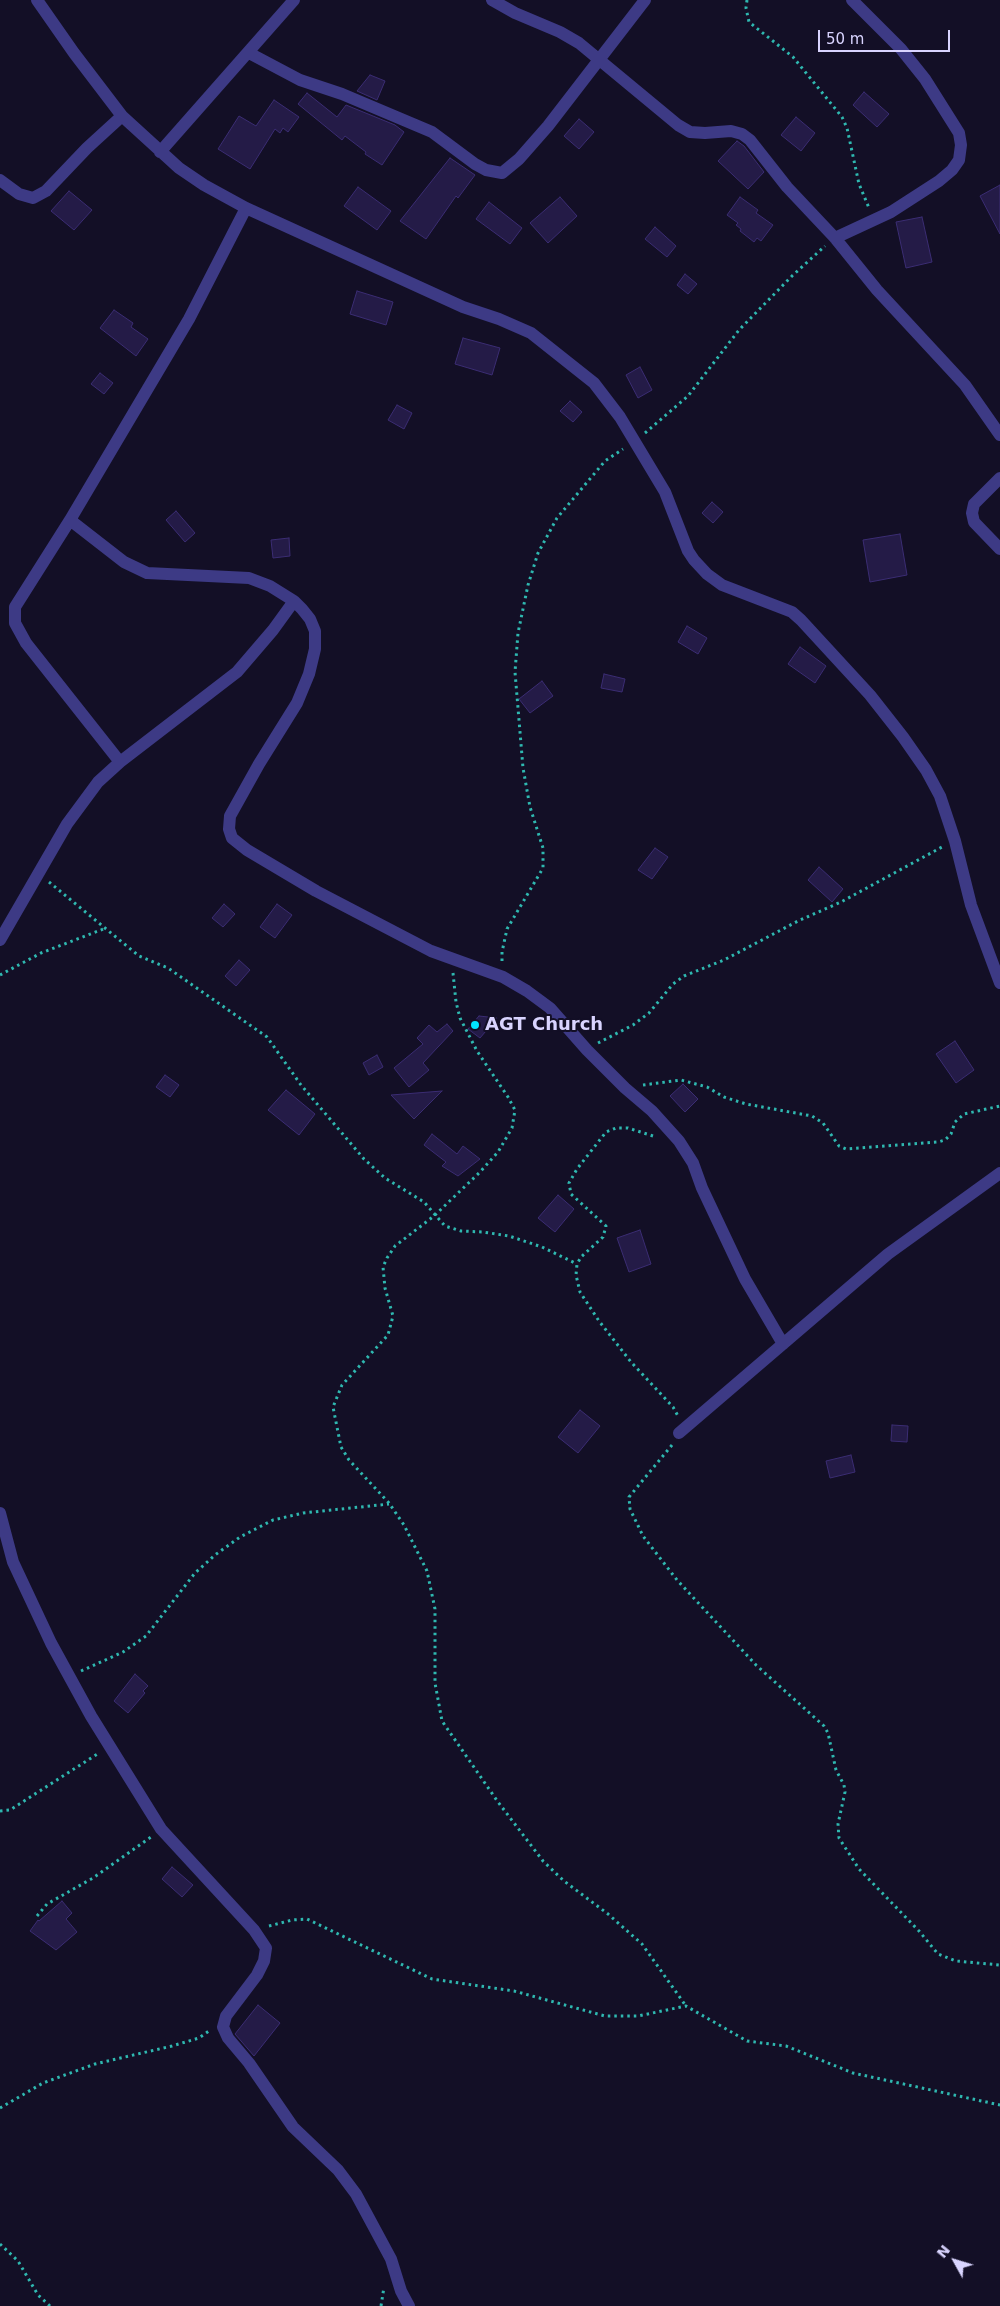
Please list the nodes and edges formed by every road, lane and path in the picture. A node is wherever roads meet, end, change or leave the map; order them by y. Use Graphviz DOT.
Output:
graph roads {
  1 [pos="37,0"];
  2 [pos="294,0"];
  3 [pos="492,0"];
  4 [pos="645,0"];
  5 [pos="747,0"];
  6 [pos="852,0"];
  7 [pos="249,52"];
  8 [pos="600,59"];
  9 [pos="122,116"];
  10 [pos="160,152"];
  11 [pos="0,180"];
  12 [pos="246,208"];
  13 [pos="873,220"];
  14 [pos="835,238"];
  15 [pos="1000,435"];
  16 [pos="635,441"];
  17 [pos="1000,478"];
  18 [pos="70,520"];
  19 [pos="1000,549"];
  20 [pos="294,601"];
  21 [pos="120,762"];
  22 [pos="955,841"];
  23 [pos="38,874"];
  24 [pos="106,928"];
  25 [pos="0,940"];
  26 [pos="452,960"];
  27 [pos="0,974"];
  28 [pos="503,977"];
  29 [pos="1000,983"];
  30 [pos="587,1050"];
  31 [pos="625,1088"];
  32 [pos="1000,1106"];
  33 [pos="679,1140"];
  34 [pos="1000,1173"];
  35 [pos="434,1216"];
  36 [pos="577,1264"];
  37 [pos="783,1344"];
  38 [pos="679,1434"];
  39 [pos="389,1504"];
  40 [pos="0,1513"];
  41 [pos="69,1676"];
  42 [pos="110,1746"];
  43 [pos="0,1811"];
  44 [pos="162,1829"];
  45 [pos="37,1916"];
  46 [pos="254,1930"];
  47 [pos="1000,1965"];
  48 [pos="686,2006"];
  49 [pos="223,2026"];
  50 [pos="1000,2105"];
  51 [pos="0,2108"];
  52 [pos="0,2244"];
  53 [pos="50,2306"];
  54 [pos="409,2306"];
  1 -- 9 [label="street"];
  2 -- 7 [label="street"];
  3 -- 8 [label="street"];
  4 -- 8 [label="street"];
  5 -- 13 [label="path"];
  6 -- 13 [label="street"];
  7 -- 8 [label="street"];
  7 -- 10 [label="street"];
  8 -- 14 [label="street"];
  9 -- 10 [label="street"];
  9 -- 11 [label="street"];
  10 -- 12 [label="street"];
  12 -- 16 [label="street"];
  12 -- 18 [label="street"];
  13 -- 14 [label="street"];
  14 -- 15 [label="street"];
  14 -- 16 [label="path"];
  16 -- 22 [label="street"];
  16 -- 28 [label="path"];
  17 -- 19 [label="street"];
  18 -- 20 [label="street"];
  18 -- 21 [label="street"];
  20 -- 21 [label="street"];
  20 -- 26 [label="street"];
  21 -- 23 [label="street"];
  22 -- 29 [label="street"];
  22 -- 30 [label="path"];
  23 -- 24 [label="path"];
  23 -- 25 [label="street"];
  24 -- 27 [label="path"];
  24 -- 35 [label="path"];
  26 -- 28 [label="street"];
  26 -- 35 [label="path"];
  28 -- 30 [label="street"];
  30 -- 31 [label="street"];
  31 -- 32 [label="path"];
  31 -- 33 [label="street"];
  33 -- 36 [label="path"];
  33 -- 37 [label="street"];
  34 -- 37 [label="street"];
  35 -- 36 [label="path"];
  35 -- 39 [label="path"];
  36 -- 38 [label="path"];
  37 -- 38 [label="street"];
  38 -- 47 [label="path"];
  39 -- 41 [label="path"];
  39 -- 48 [label="path"];
  40 -- 41 [label="street"];
  41 -- 42 [label="street"];
  42 -- 43 [label="path"];
  42 -- 44 [label="street"];
  44 -- 45 [label="path"];
  44 -- 46 [label="street"];
  46 -- 48 [label="path"];
  46 -- 49 [label="street"];
  48 -- 50 [label="path"];
  49 -- 51 [label="path"];
  49 -- 54 [label="street"];
  52 -- 53 [label="path"];
}
